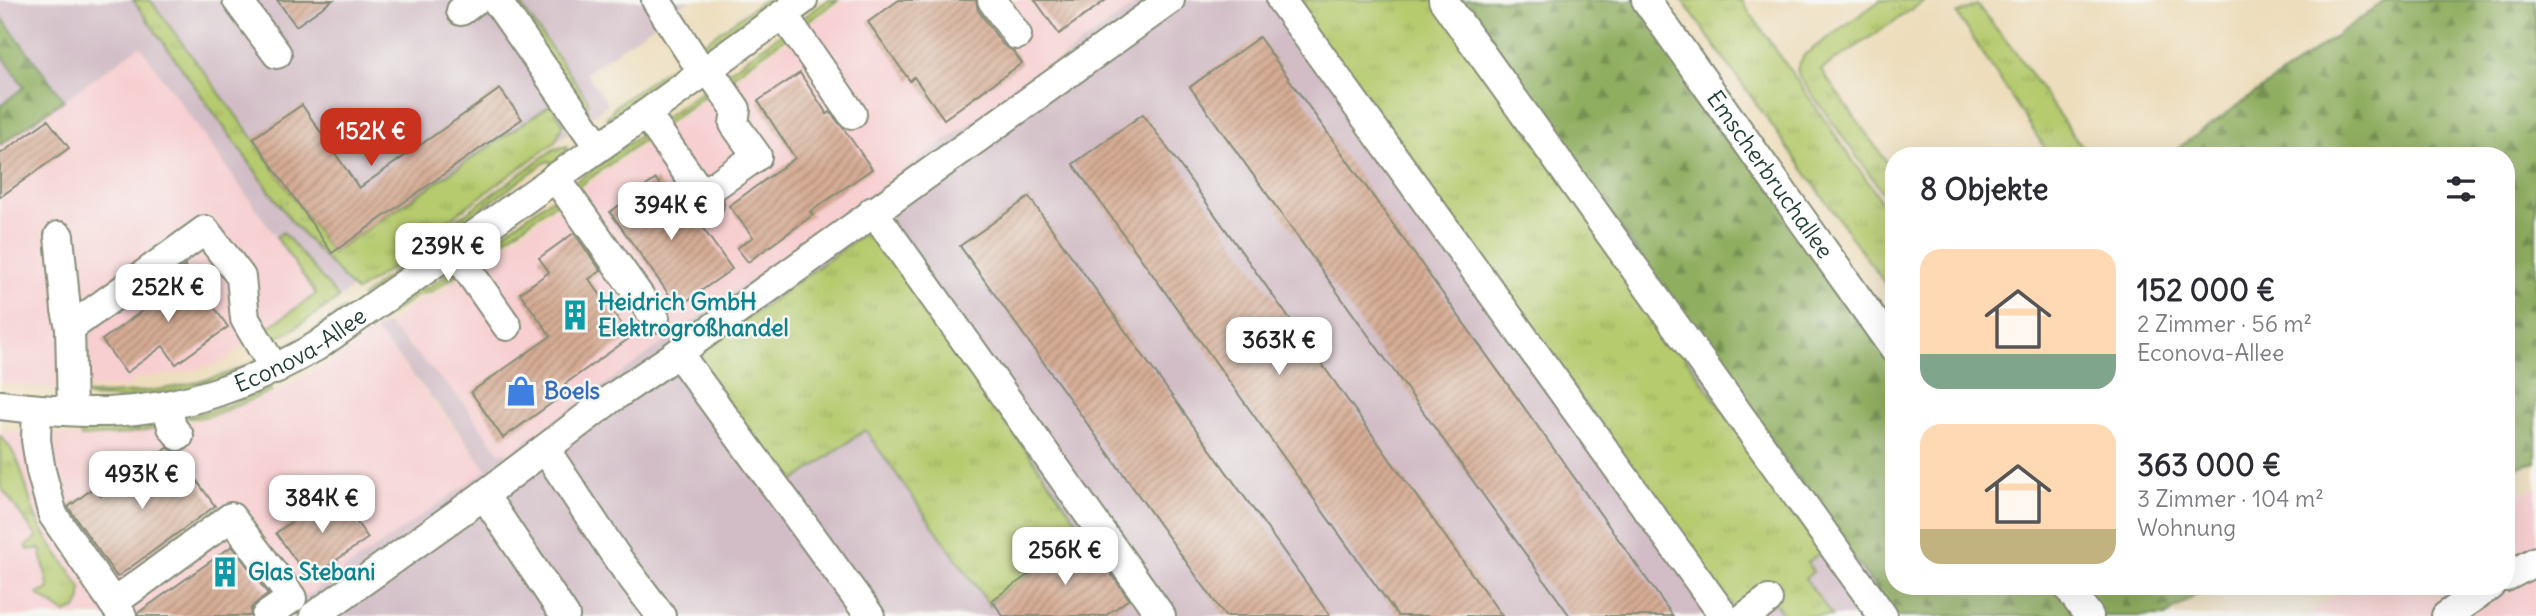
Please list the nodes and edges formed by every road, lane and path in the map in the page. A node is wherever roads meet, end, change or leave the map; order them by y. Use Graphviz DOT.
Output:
graph roads {
  1 [pos="237,0"];
  2 [pos="496,0"];
  3 [pos="656,0"];
  4 [pos="992,0"];
  5 [pos="1170,0"];
  6 [pos="1281,0"];
  7 [pos="1443,0"];
  8 [pos="1646,0"];
  9 [pos="793,7"];
  10 [pos="1017,35"];
  11 [pos="277,54"];
  12 [pos="706,71"];
  13 [pos="646,114"];
  14 [pos="852,114"];
  15 [pos="598,146"];
  16 [pos="555,177"];
  17 [pos="873,211"];
  18 [pos="59,236"];
  19 [pos="453,249"];
  20 [pos="655,317"];
  21 [pos="507,327"];
  22 [pos="70,328"];
  23 [pos="1885,336"];
  24 [pos="678,353"];
  25 [pos="275,370"];
  26 [pos="0,405"];
  27 [pos="167,405"];
  28 [pos="37,409"];
  29 [pos="72,411"];
  30 [pos="179,436"];
  31 [pos="545,449"];
  32 [pos="484,495"];
  33 [pos="2536,561"];
  34 [pos="2515,572"];
  35 [pos="2074,595"];
  36 [pos="2477,595"];
  37 [pos="118,610"];
  38 [pos="1153,613"];
  39 [pos="266,616"];
  40 [pos="314,616"];
  41 [pos="565,616"];
  42 [pos="661,616"];
  43 [pos="870,616"];
  44 [pos="1724,616"];
  45 [pos="1883,616"];
  46 [pos="2089,616"];
  47 [pos="2446,616"];
  1 -- 11 [label="street"];
  2 -- 15 [label="street"];
  3 -- 12 [label="street"];
  4 -- 10 [label="street"];
  5 -- 17 [label="street"];
  6 -- 44 [label="street"];
  7 -- 45 [label="street"];
  8 -- 23 [label="street, Emscherbruchallee"];
  9 -- 12 [label="street, Econova-Allee"];
  9 -- 14 [label="street"];
  12 -- 13 [label="street, Econova-Allee"];
  12 -- 13 [label="street"];
  13 -- 15 [label="street, Econova-Allee"];
  15 -- 16 [label="street, Econova-Allee"];
  16 -- 19 [label="street, Econova-Allee"];
  16 -- 20 [label="street"];
  17 -- 24 [label="street"];
  17 -- 38 [label="street"];
  18 -- 22 [label="street"];
  19 -- 21 [label="street"];
  19 -- 25 [label="street, Econova-Allee"];
  22 -- 25 [label="street"];
  22 -- 29 [label="street"];
  24 -- 31 [label="street"];
  24 -- 43 [label="street"];
  25 -- 27 [label="street, Econova-Allee"];
  26 -- 28 [label="street, Econova-Allee"];
  27 -- 29 [label="street, Econova-Allee"];
  27 -- 30 [label="street"];
  28 -- 29 [label="street, Econova-Allee"];
  28 -- 37 [label="street"];
  31 -- 32 [label="street"];
  31 -- 42 [label="street"];
  32 -- 40 [label="street"];
  32 -- 41 [label="street"];
  33 -- 34 [label="street"];
  35 -- 46 [label="street"];
  36 -- 47 [label="street"];
  37 -- 39 [label="street"];
}
